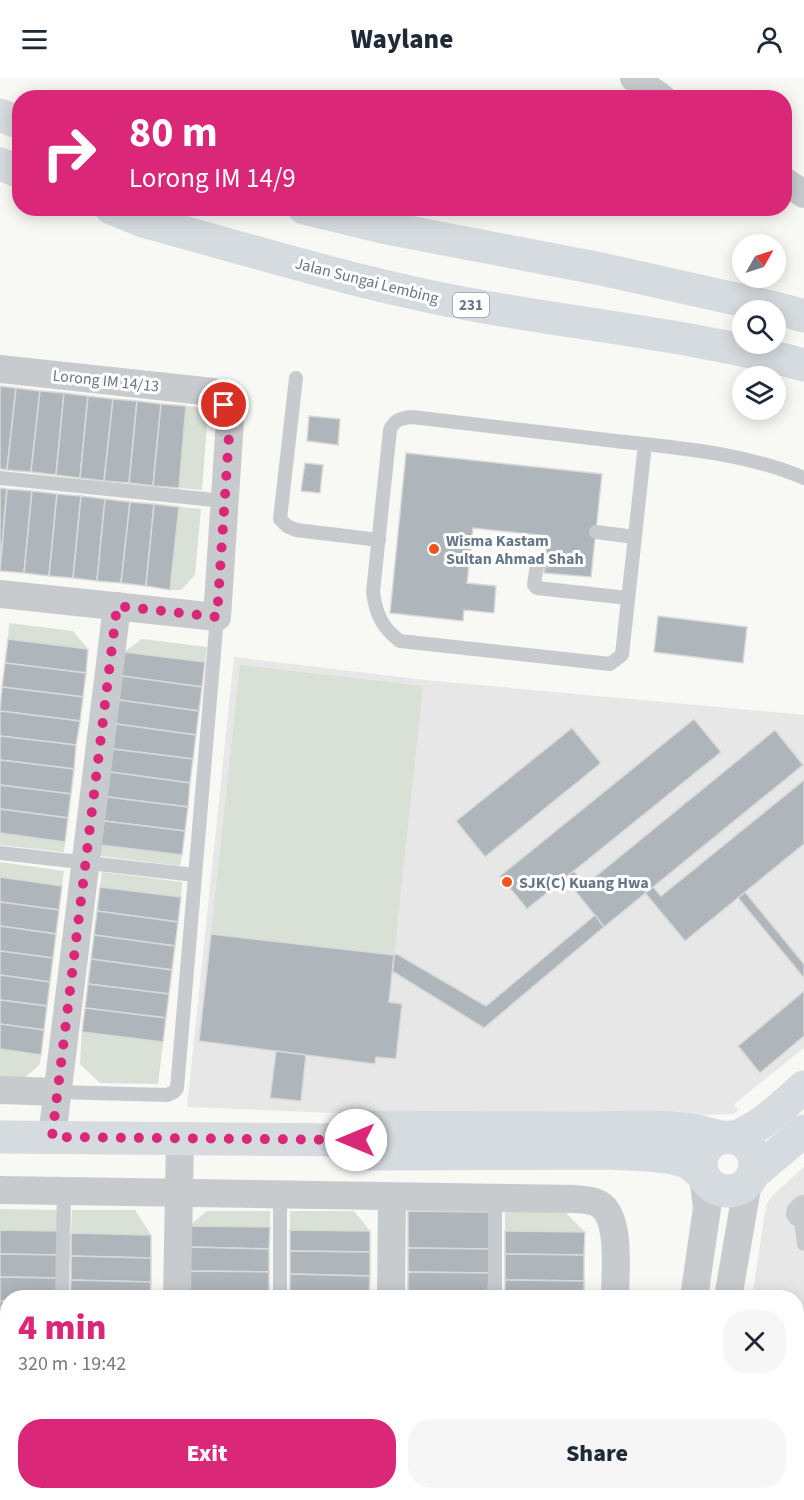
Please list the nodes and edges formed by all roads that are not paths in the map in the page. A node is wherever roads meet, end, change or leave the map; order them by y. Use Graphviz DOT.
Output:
graph roads {
  1 [pos="634,78"];
  2 [pos="651,90"];
  3 [pos="130,216"];
  4 [pos="337,216"];
  5 [pos="804,316"];
  6 [pos="804,364"];
  7 [pos="0,369"];
  8 [pos="296,378"];
  9 [pos="645,444"];
  10 [pos="0,478"];
  11 [pos="804,478"];
  12 [pos="224,501"];
  13 [pos="596,532"];
  14 [pos="635,537"];
  15 [pos="379,540"];
  16 [pos="545,562"];
  17 [pos="0,594"];
  18 [pos="628,598"];
  19 [pos="117,606"];
  20 [pos="217,617"];
  21 [pos="0,853"];
  22 [pos="86,863"];
  23 [pos="195,875"];
  24 [pos="804,1087"];
  25 [pos="0,1090"];
  26 [pos="58,1092"];
  27 [pos="804,1131"];
  28 [pos="0,1137"];
  29 [pos="52,1137"];
  30 [pos="180,1138"];
  31 [pos="728,1138"];
  32 [pos="356,1140"];
  33 [pos="703,1175"];
  34 [pos="750,1178"];
  35 [pos="0,1190"];
  36 [pos="64,1191"];
  37 [pos="179,1193"];
  38 [pos="280,1195"];
  39 [pos="392,1197"];
  40 [pos="495,1199"];
  41 [pos="802,1211"];
  42 [pos="804,1244"];
  43 [pos="62,1290"];
  44 [pos="177,1290"];
  45 [pos="280,1290"];
  46 [pos="391,1290"];
  47 [pos="495,1290"];
  48 [pos="615,1290"];
  49 [pos="695,1290"];
  50 [pos="729,1290"];
  1 -- 2 [label="street"];
  3 -- 6 [label="street, Jalan Sungai Lembing / 231"];
  4 -- 5 [label="street"];
  7 -- 12 [label="street, Lorong IM 14/13"];
  8 -- 15 [label="lane"];
  9 -- 11 [label="lane"];
  9 -- 14 [label="lane"];
  9 -- 15 [label="lane"];
  10 -- 12 [label="lane"];
  12 -- 20 [label="street"];
  13 -- 14 [label="lane"];
  14 -- 18 [label="lane"];
  15 -- 18 [label="lane"];
  16 -- 18 [label="lane"];
  17 -- 19 [label="street"];
  19 -- 20 [label="street"];
  19 -- 22 [label="street"];
  20 -- 23 [label="lane"];
  21 -- 22 [label="lane"];
  22 -- 23 [label="lane"];
  22 -- 26 [label="street"];
  23 -- 26 [label="lane"];
  24 -- 31 [label="street"];
  25 -- 26 [label="street"];
  26 -- 29 [label="street"];
  27 -- 34 [label="street"];
  28 -- 29 [label="street"];
  29 -- 30 [label="street"];
  30 -- 32 [label="street"];
  30 -- 37 [label="street"];
  31 -- 32 [label="street"];
  31 -- 33 [label="street"];
  31 -- 34 [label="street"];
  32 -- 33 [label="street"];
  33 -- 34 [label="street"];
  33 -- 49 [label="street"];
  34 -- 50 [label="street"];
  35 -- 36 [label="street"];
  36 -- 37 [label="street"];
  36 -- 43 [label="lane"];
  37 -- 38 [label="street"];
  37 -- 44 [label="street"];
  38 -- 39 [label="street"];
  38 -- 45 [label="lane"];
  39 -- 40 [label="street"];
  39 -- 46 [label="street"];
  40 -- 47 [label="lane"];
  40 -- 48 [label="street"];
  41 -- 42 [label="lane"];
}
